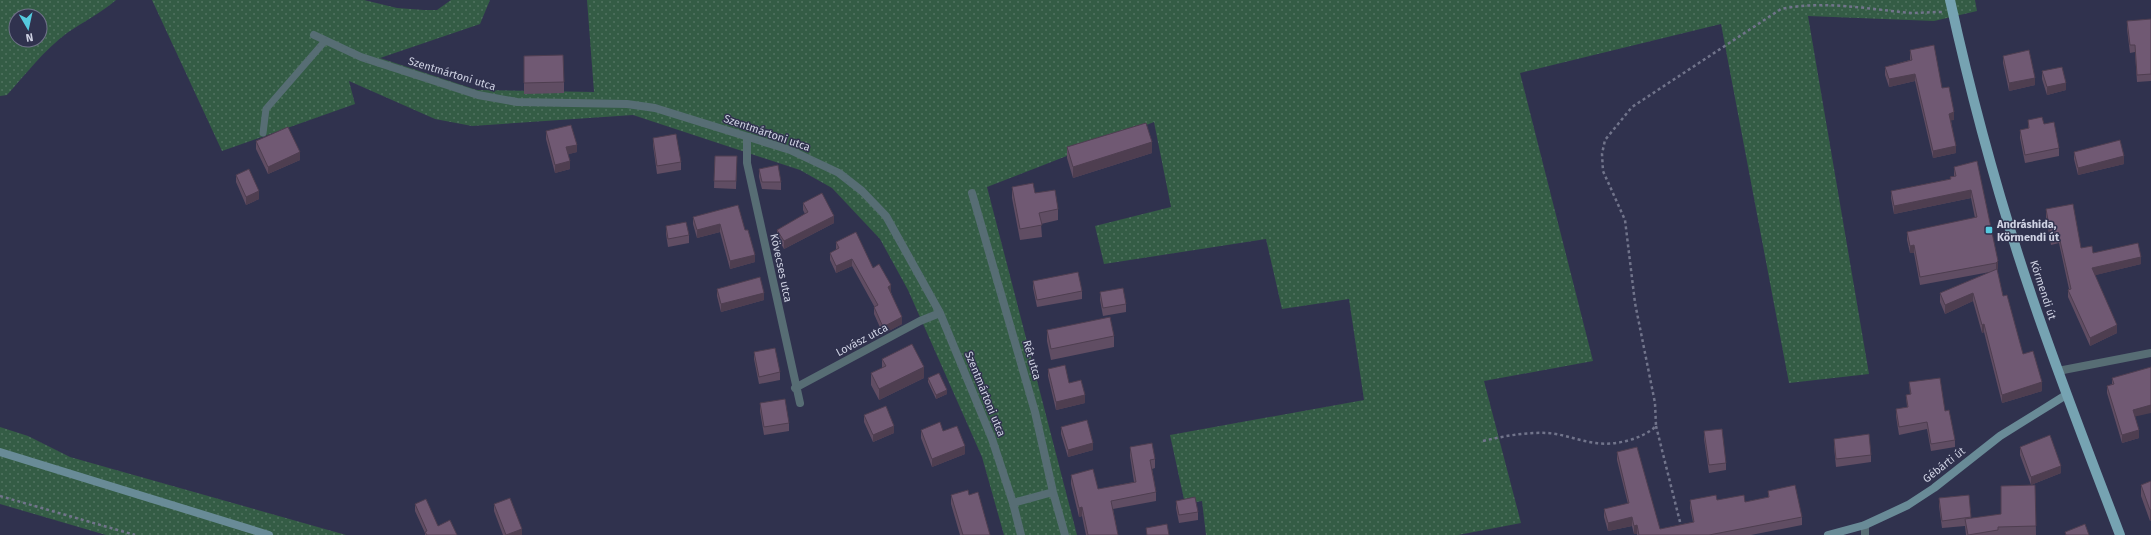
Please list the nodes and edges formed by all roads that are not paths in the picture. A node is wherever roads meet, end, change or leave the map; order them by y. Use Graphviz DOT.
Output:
graph roads {
  1 [pos="1950,0"];
  2 [pos="314,34"];
  3 [pos="325,41"];
  4 [pos="263,133"];
  5 [pos="747,137"];
  6 [pos="972,193"];
  7 [pos="940,313"];
  8 [pos="2151,353"];
  9 [pos="2058,371"];
  10 [pos="795,388"];
  11 [pos="2066,395"];
  12 [pos="800,403"];
  13 [pos="0,452"];
  14 [pos="1053,492"];
  15 [pos="1013,503"];
  16 [pos="1865,525"];
  17 [pos="269,535"];
  18 [pos="1021,535"];
  19 [pos="1065,535"];
  20 [pos="1828,535"];
  21 [pos="1865,535"];
  22 [pos="2120,535"];
  1 -- 9 [label="main road, Körmendi út"];
  2 -- 3 [label="street, Szentmártoni utca"];
  3 -- 4 [label="lane"];
  3 -- 5 [label="street, Szentmártoni utca"];
  5 -- 7 [label="street, Szentmártoni utca"];
  5 -- 10 [label="street, Kövecses utca"];
  6 -- 14 [label="street, Rét utca"];
  7 -- 10 [label="street, Lovász utca"];
  7 -- 15 [label="street, Szentmártoni utca"];
  8 -- 9 [label="street"];
  9 -- 11 [label="main road, Körmendi út"];
  10 -- 12 [label="street, Kövecses utca"];
  11 -- 16 [label="main road, Gébárti út"];
  11 -- 22 [label="main road, Körmendi út"];
  13 -- 17 [label="main road"];
  14 -- 15 [label="street"];
  14 -- 19 [label="street, Rét utca"];
  15 -- 18 [label="street, Szentmártoni utca"];
  16 -- 20 [label="main road, Gébárti út"];
  16 -- 21 [label="street"];
}
